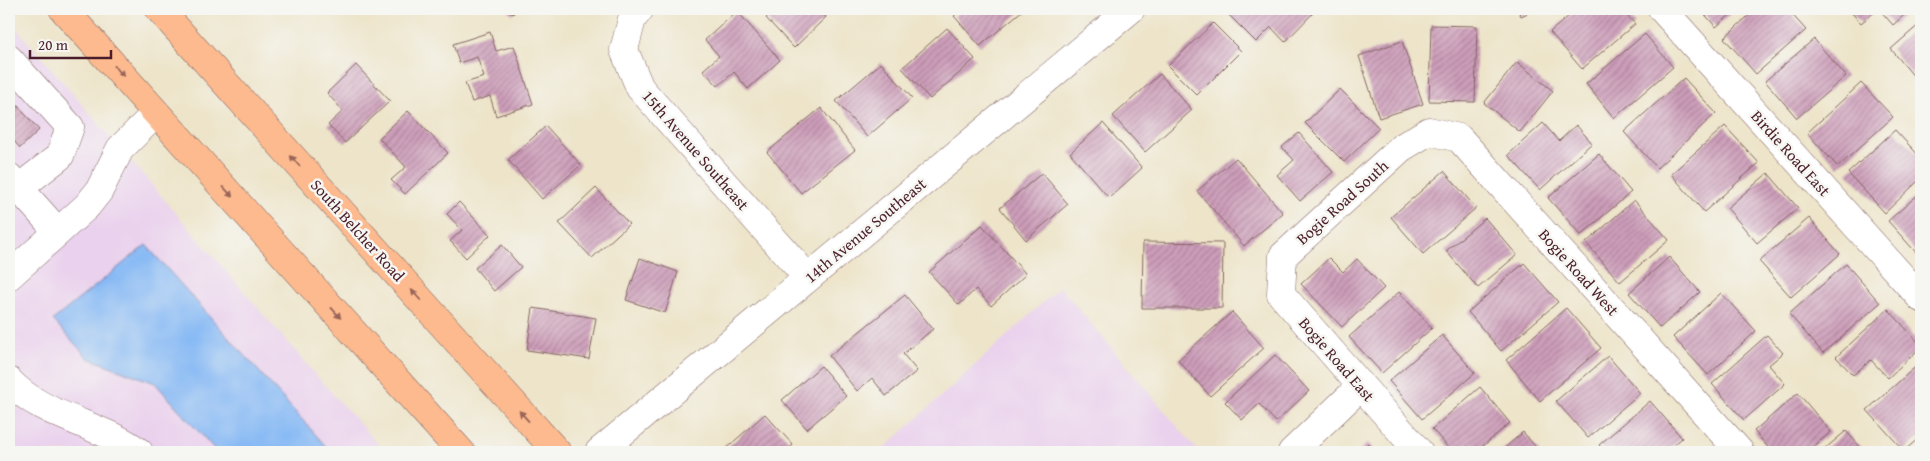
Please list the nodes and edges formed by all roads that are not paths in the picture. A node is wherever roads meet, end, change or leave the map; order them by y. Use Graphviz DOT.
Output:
graph roads {
  1 [pos="63,9"];
  2 [pos="159,9"];
  3 [pos="640,9"];
  4 [pos="1131,9"];
  5 [pos="1662,9"];
  6 [pos="9,59"];
  7 [pos="156,112"];
  8 [pos="1401,148"];
  9 [pos="14,182"];
  10 [pos="58,232"];
  11 [pos="1283,256"];
  12 [pos="9,276"];
  13 [pos="808,278"];
  14 [pos="1921,298"];
  15 [pos="9,381"];
  16 [pos="1361,386"];
  17 [pos="139,452"];
  18 [pos="460,452"];
  19 [pos="556,452"];
  20 [pos="599,452"];
  21 [pos="1292,452"];
  22 [pos="1419,452"];
  23 [pos="1740,452"];
  1 -- 7 [label="main road, one-way"];
  19 -- 2 [label="main road, South Belcher Road, one-way"];
  3 -- 13 [label="street, 15th Avenue Southeast"];
  4 -- 13 [label="street, 14th Avenue Southeast"];
  5 -- 14 [label="street, Birdie Road East"];
  6 -- 9 [label="street"];
  7 -- 10 [label="street"];
  7 -- 18 [label="main road, one-way"];
  8 -- 11 [label="street, Bogie Road South"];
  8 -- 23 [label="street, Bogie Road West"];
  9 -- 10 [label="street"];
  10 -- 12 [label="street"];
  11 -- 16 [label="street, Bogie Road East"];
  13 -- 20 [label="street, 14th Avenue Southeast"];
  15 -- 17 [label="street"];
  16 -- 21 [label="street"];
  16 -- 22 [label="street, Bogie Road East"];
}
